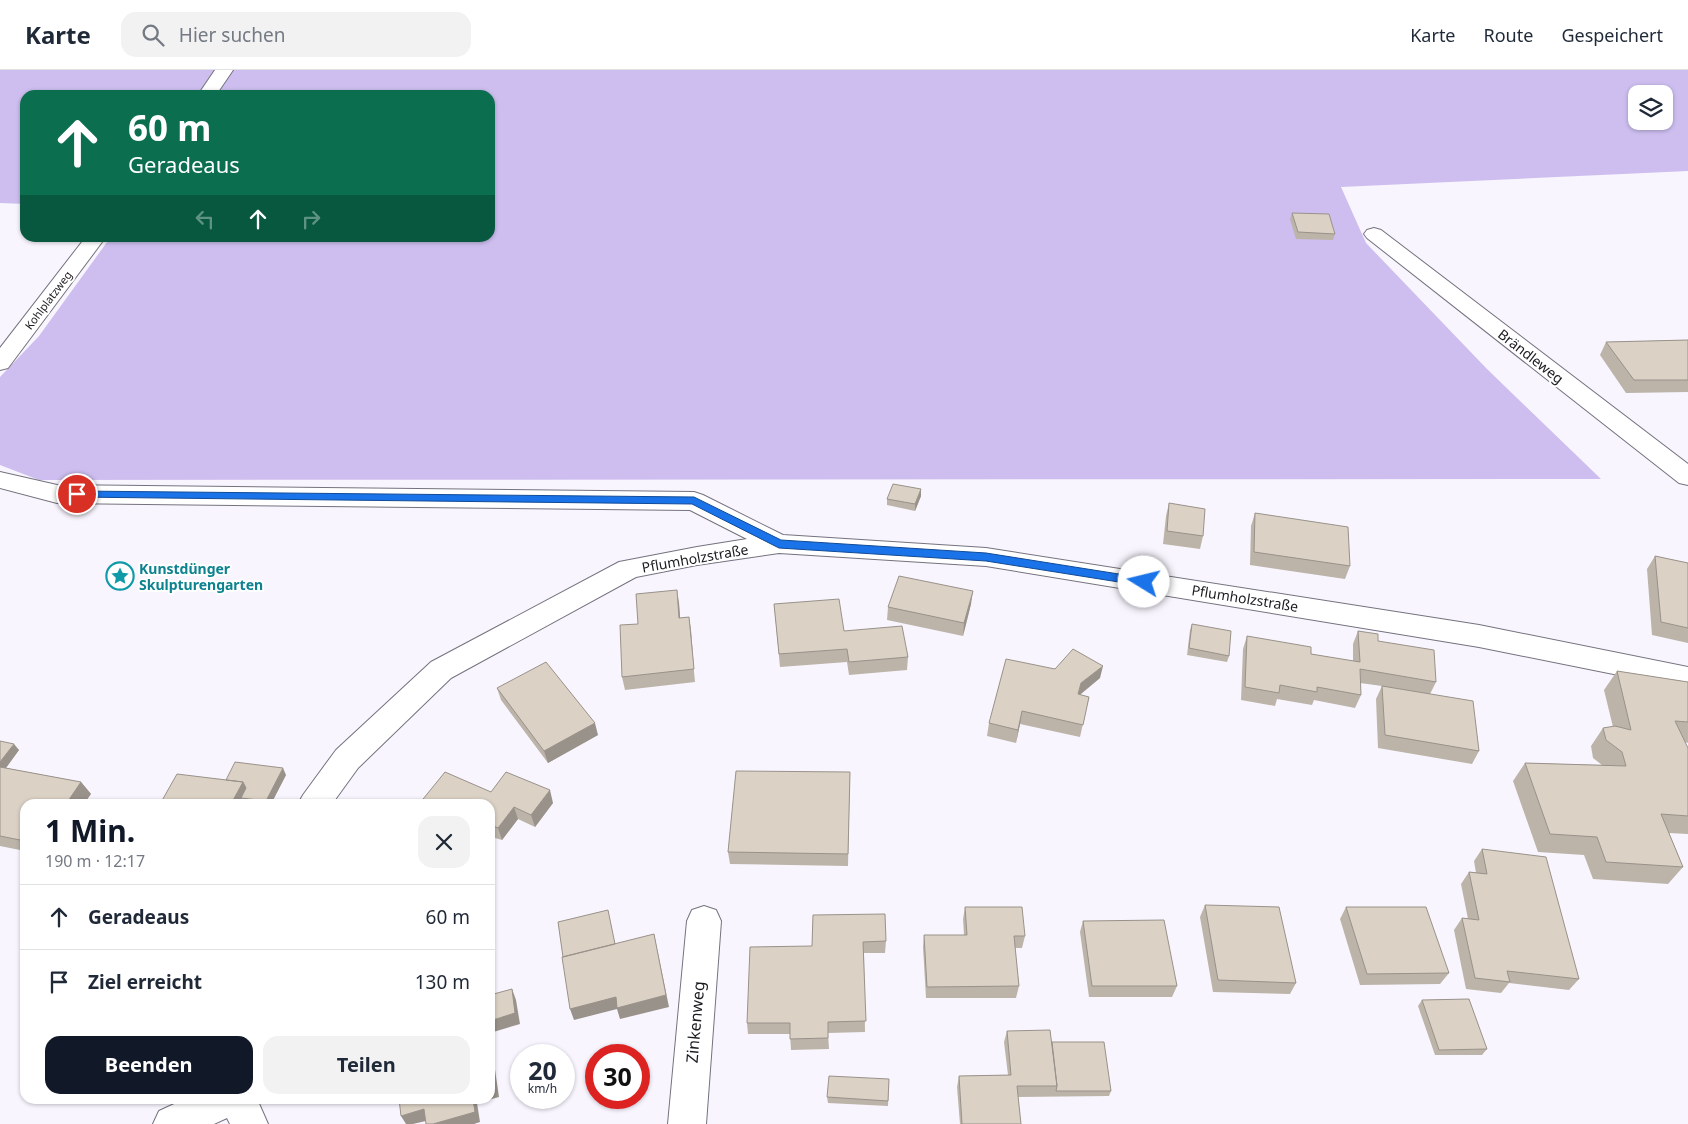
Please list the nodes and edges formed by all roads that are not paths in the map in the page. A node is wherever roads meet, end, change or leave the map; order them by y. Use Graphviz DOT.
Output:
graph roads {
  1 [pos="224,70"];
  2 [pos="210,90"];
  3 [pos="1374,234"];
  4 [pos="92,242"];
  5 [pos="0,363"];
  6 [pos="1688,477"];
  7 [pos="0,480"];
  8 [pos="779,544"];
  9 [pos="1688,678"];
  10 [pos="318,799"];
  11 [pos="704,921"];
  12 [pos="216,1104"];
  13 [pos="240,1104"];
  14 [pos="172,1124"];
  15 [pos="249,1124"];
  16 [pos="687,1124"];
  1 -- 2 [label="street"];
  3 -- 6 [label="street, Brändleweg"];
  4 -- 5 [label="street, Kohlplatzweg"];
  7 -- 8 [label="street"];
  8 -- 9 [label="street, Pflumholzstraße"];
  8 -- 10 [label="street, Pflumholzstraße"];
  11 -- 16 [label="street, Zinkenweg"];
  12 -- 14 [label="street"];
  13 -- 15 [label="street"];
}
